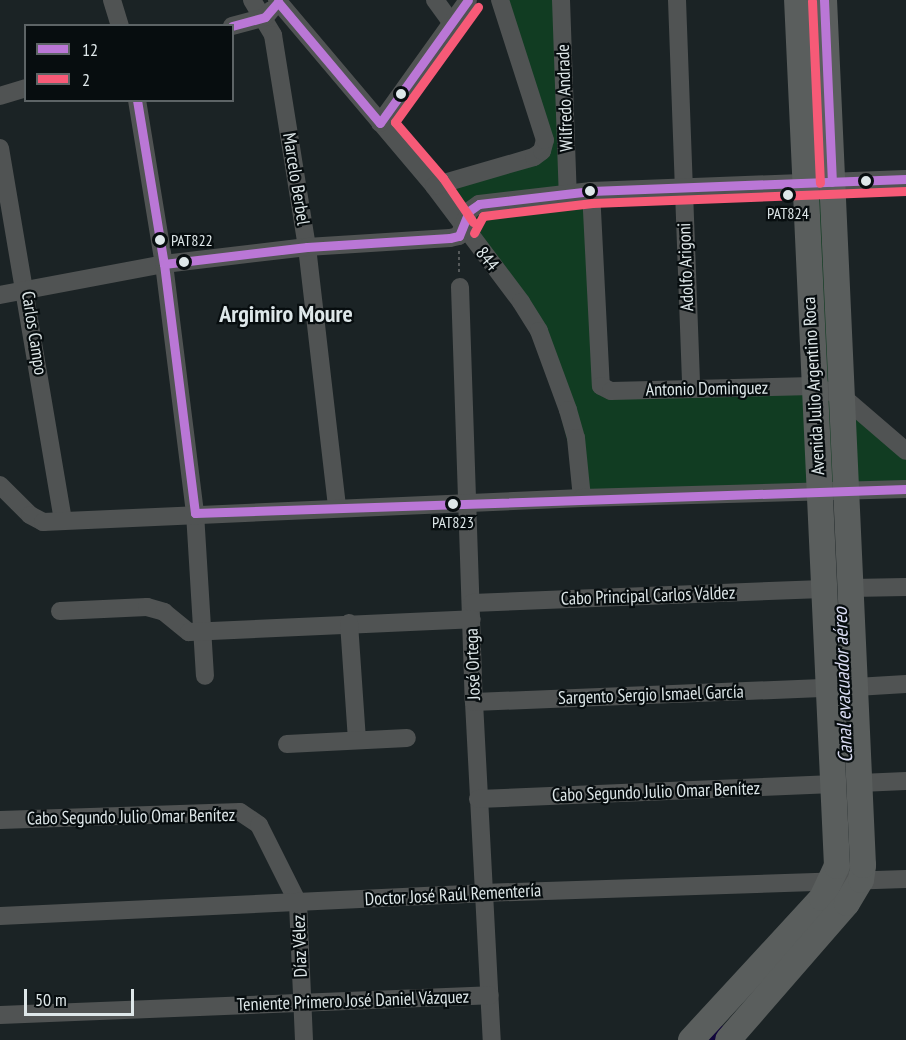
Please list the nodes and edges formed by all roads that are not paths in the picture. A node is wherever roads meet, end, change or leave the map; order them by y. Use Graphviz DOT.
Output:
graph roads {
  1 [pos="112,0"];
  2 [pos="252,0"];
  3 [pos="435,0"];
  4 [pos="468,0"];
  5 [pos="500,0"];
  6 [pos="561,0"];
  7 [pos="676,0"];
  8 [pos="797,0"];
  9 [pos="824,0"];
  10 [pos="277,1"];
  11 [pos="265,17"];
  12 [pos="452,22"];
  13 [pos="119,24"];
  14 [pos="234,25"];
  15 [pos="24,89"];
  16 [pos="0,96"];
  17 [pos="137,102"];
  18 [pos="380,123"];
  19 [pos="0,148"];
  20 [pos="906,179"];
  21 [pos="832,182"];
  22 [pos="804,183"];
  23 [pos="434,186"];
  24 [pos="682,189"];
  25 [pos="591,191"];
  26 [pos="568,197"];
  27 [pos="461,232"];
  28 [pos="307,247"];
  29 [pos="164,264"];
  30 [pos="460,287"];
  31 [pos="27,288"];
  32 [pos="2,291"];
  33 [pos="813,386"];
  34 [pos="691,389"];
  35 [pos="842,396"];
  36 [pos="906,451"];
  37 [pos="0,485"];
  38 [pos="845,489"];
  39 [pos="906,489"];
  40 [pos="819,490"];
  41 [pos="582,498"];
  42 [pos="466,504"];
  43 [pos="337,507"];
  44 [pos="195,513"];
  45 [pos="63,519"];
  46 [pos="906,587"];
  47 [pos="851,588"];
  48 [pos="823,589"];
  49 [pos="60,611"];
  50 [pos="472,611"];
  51 [pos="349,623"];
  52 [pos="202,631"];
  53 [pos="205,676"];
  54 [pos="906,684"];
  55 [pos="855,687"];
  56 [pos="828,688"];
  57 [pos="474,702"];
  58 [pos="407,738"];
  59 [pos="357,740"];
  60 [pos="287,744"];
  61 [pos="906,781"];
  62 [pos="860,783"];
  63 [pos="834,784"];
  64 [pos="478,799"];
  65 [pos="0,820"];
  66 [pos="259,825"];
  67 [pos="906,879"];
  68 [pos="861,880"];
  69 [pos="833,882"];
  70 [pos="482,892"];
  71 [pos="298,903"];
  72 [pos="0,916"];
  73 [pos="490,995"];
  74 [pos="302,1003"];
  75 [pos="0,1015"];
  76 [pos="304,1040"];
  77 [pos="492,1040"];
  78 [pos="691,1040"];
  79 [pos="728,1040"];
  1 -- 13 [label="street"];
  2 -- 11 [label="street, Marcelo Berbel"];
  3 -- 12 [label="street"];
  4 -- 12 [label="street"];
  5 -- 23 [label="street"];
  6 -- 26 [label="street, Wilfredo Andrade"];
  7 -- 24 [label="street, Adolfo Arigoni"];
  8 -- 22 [label="main road, Avenida Julio Argentino Roca"];
  9 -- 21 [label="main road, Avenida Julio Argentino Roca"];
  10 -- 11 [label="street"];
  10 -- 18 [label="street, 844"];
  11 -- 14 [label="street"];
  11 -- 28 [label="street, Marcelo Berbel"];
  12 -- 18 [label="street"];
  15 -- 16 [label="street"];
  17 -- 29 [label="street"];
  18 -- 23 [label="street, 844"];
  19 -- 31 [label="street, Carlos Campo"];
  20 -- 21 [label="street"];
  21 -- 22 [label="street"];
  21 -- 35 [label="main road, Avenida Julio Argentino Roca"];
  22 -- 24 [label="street"];
  22 -- 33 [label="main road, Avenida Julio Argentino Roca"];
  23 -- 27 [label="street, 844"];
  24 -- 25 [label="street"];
  24 -- 34 [label="street, Adolfo Arigoni"];
  25 -- 26 [label="street"];
  25 -- 34 [label="street, Antonio Dominguez"];
  26 -- 27 [label="street"];
  27 -- 28 [label="street"];
  27 -- 41 [label="street, 844"];
  28 -- 29 [label="street"];
  28 -- 43 [label="street, Marcelo Berbel"];
  29 -- 31 [label="street"];
  29 -- 44 [label="street"];
  30 -- 42 [label="street, José Ortega"];
  31 -- 32 [label="street"];
  31 -- 45 [label="street, Carlos Campo"];
  33 -- 34 [label="street, Antonio Dominguez"];
  33 -- 35 [label="street"];
  33 -- 40 [label="main road, Avenida Julio Argentino Roca"];
  35 -- 36 [label="street"];
  35 -- 38 [label="main road, Avenida Julio Argentino Roca"];
  37 -- 45 [label="street"];
  38 -- 39 [label="street"];
  38 -- 40 [label="street"];
  38 -- 47 [label="main road, Avenida Julio Argentino Roca"];
  40 -- 41 [label="street"];
  40 -- 48 [label="main road, Avenida Julio Argentino Roca"];
  41 -- 42 [label="street"];
  42 -- 43 [label="street"];
  42 -- 50 [label="street, José Ortega"];
  43 -- 44 [label="street"];
  44 -- 45 [label="street"];
  44 -- 52 [label="street"];
  46 -- 47 [label="street"];
  47 -- 55 [label="main road, Avenida Julio Argentino Roca"];
  48 -- 50 [label="street, Cabo Principal Carlos Valdez"];
  48 -- 56 [label="main road, Avenida Julio Argentino Roca"];
  49 -- 52 [label="street"];
  50 -- 51 [label="street, Cabo Principal Carlos Valdez"];
  50 -- 57 [label="street, José Ortega"];
  51 -- 52 [label="street, Cabo Principal Carlos Valdez"];
  51 -- 59 [label="street"];
  52 -- 53 [label="street"];
  54 -- 55 [label="street"];
  55 -- 62 [label="main road, Avenida Julio Argentino Roca"];
  56 -- 57 [label="street, Sargento Sergio Ismael García"];
  56 -- 63 [label="main road, Avenida Julio Argentino Roca"];
  57 -- 64 [label="street, José Ortega"];
  58 -- 59 [label="street"];
  59 -- 60 [label="street"];
  61 -- 62 [label="street"];
  62 -- 68 [label="main road, Avenida Julio Argentino Roca"];
  63 -- 64 [label="street, Cabo Segundo Julio Omar Benítez"];
  63 -- 69 [label="main road, Avenida Julio Argentino Roca"];
  64 -- 70 [label="street, José Ortega"];
  65 -- 66 [label="street, Cabo Segundo Julio Omar Benítez"];
  66 -- 71 [label="street, Díaz Vélez"];
  67 -- 68 [label="street, Doctor José Raúl Rementería"];
  68 -- 69 [label="street, Doctor José Raúl Rementería"];
  68 -- 79 [label="main road"];
  69 -- 70 [label="street, Doctor José Raúl Rementería"];
  69 -- 78 [label="main road"];
  70 -- 71 [label="street, Doctor José Raúl Rementería"];
  70 -- 73 [label="street, José Ortega"];
  71 -- 72 [label="street, Doctor José Raúl Rementería"];
  71 -- 74 [label="street, Díaz Vélez"];
  73 -- 74 [label="street, Teniente Primero José Daniel Vázquez"];
  73 -- 77 [label="street, José Ortega"];
  74 -- 75 [label="street, Teniente Primero José Daniel Vázquez"];
  74 -- 76 [label="street, Díaz Vélez"];
}
